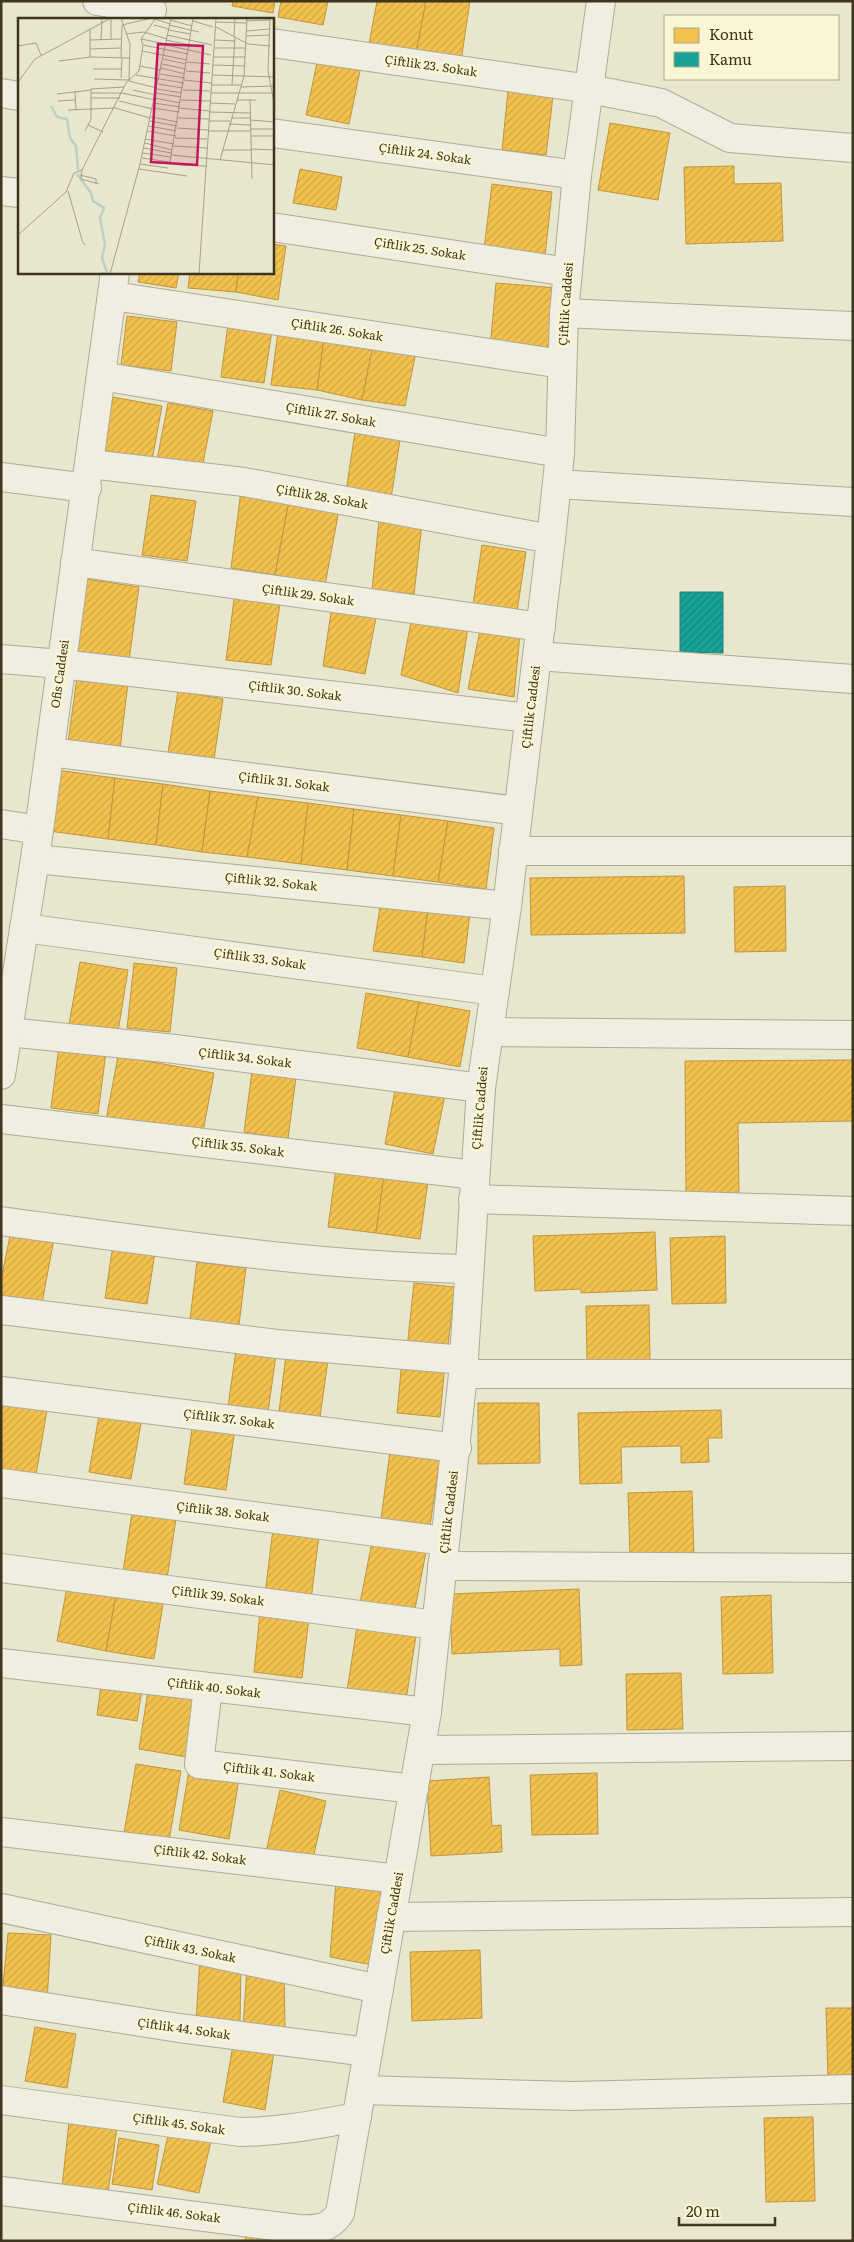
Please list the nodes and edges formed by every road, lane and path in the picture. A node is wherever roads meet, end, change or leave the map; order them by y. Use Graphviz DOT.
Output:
graph roads {
  1 [pos="97,1"];
  2 [pos="601,1"];
  3 [pos="152,10"];
  4 [pos="274,43"];
  5 [pos="590,89"];
  6 [pos="1,93"];
  7 [pos="18,96"];
  8 [pos="274,133"];
  9 [pos="853,148"];
  10 [pos="577,175"];
  11 [pos="1,191"];
  12 [pos="18,193"];
  13 [pos="274,227"];
  14 [pos="568,272"];
  15 [pos="114,284"];
  16 [pos="564,313"];
  17 [pos="853,326"];
  18 [pos="562,364"];
  19 [pos="101,376"];
  20 [pos="560,453"];
  21 [pos="89,476"];
  22 [pos="1,477"];
  23 [pos="557,484"];
  24 [pos="853,502"];
  25 [pos="552,539"];
  26 [pos="75,562"];
  27 [pos="541,627"];
  28 [pos="537,656"];
  29 [pos="1,659"];
  30 [pos="61,664"];
  31 [pos="853,679"];
  32 [pos="529,718"];
  33 [pos="50,752"];
  34 [pos="518,811"];
  35 [pos="1,824"];
  36 [pos="39,830"];
  37 [pos="513,851"];
  38 [pos="853,851"];
  39 [pos="35,859"];
  40 [pos="507,906"];
  41 [pos="24,928"];
  42 [pos="10,968"];
  43 [pos="495,991"];
  44 [pos="8,1032"];
  45 [pos="489,1032"];
  46 [pos="853,1035"];
  47 [pos="1,1073"];
  48 [pos="481,1088"];
  49 [pos="1,1120"];
  50 [pos="474,1187"];
  51 [pos="853,1211"];
  52 [pos="1,1221"];
  53 [pos="469,1269"];
  54 [pos="1,1310"];
  55 [pos="464,1367"];
  56 [pos="853,1374"];
  57 [pos="1,1391"];
  58 [pos="457,1448"];
  59 [pos="1,1483"];
  60 [pos="443,1553"];
  61 [pos="1,1568"];
  62 [pos="853,1568"];
  63 [pos="436,1625"];
  64 [pos="1,1663"];
  65 [pos="208,1688"];
  66 [pos="427,1712"];
  67 [pos="853,1746"];
  68 [pos="420,1750"];
  69 [pos="414,1789"];
  70 [pos="1,1832"];
  71 [pos="398,1878"];
  72 [pos="1,1908"];
  73 [pos="853,1912"];
  74 [pos="391,1918"];
  75 [pos="379,1989"];
  76 [pos="1,2000"];
  77 [pos="368,2052"];
  78 [pos="853,2089"];
  79 [pos="362,2090"];
  80 [pos="1,2100"];
  81 [pos="357,2116"];
  82 [pos="1,2191"];
  83 [pos="340,2213"];
  1 -- 3 [label="street"];
  2 -- 5 [label="street, Çiftlik Caddesi"];
  4 -- 5 [label="street, Çiftlik 23. Sokak"];
  5 -- 9 [label="street, Çiftlik 23. Sokak"];
  5 -- 10 [label="street, Çiftlik Caddesi"];
  6 -- 7 [label="street"];
  8 -- 10 [label="street, Çiftlik 24. Sokak"];
  10 -- 14 [label="street, Çiftlik Caddesi"];
  11 -- 12 [label="street"];
  13 -- 14 [label="street, Çiftlik 25. Sokak"];
  14 -- 16 [label="street, Çiftlik Caddesi"];
  15 -- 18 [label="street, Çiftlik 26. Sokak"];
  15 -- 19 [label="street, Ofis Caddesi"];
  16 -- 17 [label="street"];
  16 -- 18 [label="street, Çiftlik Caddesi"];
  18 -- 20 [label="street, Çiftlik Caddesi"];
  19 -- 20 [label="street, Çiftlik 27. Sokak"];
  19 -- 21 [label="street, Ofis Caddesi"];
  20 -- 23 [label="street, Çiftlik Caddesi"];
  21 -- 22 [label="street, Çiftlik 28. Sokak"];
  21 -- 25 [label="street, Çiftlik 28. Sokak"];
  21 -- 26 [label="street, Ofis Caddesi"];
  23 -- 24 [label="street"];
  23 -- 25 [label="street, Çiftlik Caddesi"];
  25 -- 27 [label="street, Çiftlik Caddesi"];
  26 -- 27 [label="street, Çiftlik 29. Sokak"];
  26 -- 30 [label="street, Ofis Caddesi"];
  27 -- 28 [label="street, Çiftlik Caddesi"];
  28 -- 31 [label="street"];
  28 -- 32 [label="street, Çiftlik Caddesi"];
  29 -- 30 [label="street, Çiftlik 30. Sokak"];
  30 -- 32 [label="street, Çiftlik 30. Sokak"];
  30 -- 33 [label="street, Ofis Caddesi"];
  32 -- 34 [label="street, Çiftlik Caddesi"];
  33 -- 34 [label="street, Çiftlik 31. Sokak"];
  33 -- 36 [label="street, Ofis Caddesi"];
  34 -- 37 [label="street, Çiftlik Caddesi"];
  35 -- 36 [label="street"];
  36 -- 39 [label="street, Ofis Caddesi"];
  37 -- 38 [label="street"];
  37 -- 40 [label="street, Çiftlik Caddesi"];
  39 -- 40 [label="street, Çiftlik 32. Sokak"];
  39 -- 41 [label="street, Ofis Caddesi"];
  40 -- 43 [label="street, Çiftlik Caddesi"];
  41 -- 42 [label="street, Ofis Caddesi"];
  41 -- 43 [label="street, Çiftlik 33. Sokak"];
  42 -- 44 [label="street, Ofis Caddesi"];
  43 -- 45 [label="street, Çiftlik Caddesi"];
  44 -- 47 [label="street, Ofis Caddesi"];
  44 -- 48 [label="street, Çiftlik 34. Sokak"];
  45 -- 46 [label="street"];
  45 -- 48 [label="street, Çiftlik Caddesi"];
  48 -- 50 [label="street, Çiftlik Caddesi"];
  49 -- 50 [label="street, Çiftlik 35. Sokak"];
  50 -- 51 [label="street, Çiftlik 35. Sokak"];
  50 -- 53 [label="street, Çiftlik Caddesi"];
  52 -- 53 [label="street"];
  53 -- 55 [label="street, Çiftlik Caddesi"];
  54 -- 55 [label="street"];
  55 -- 56 [label="street"];
  55 -- 58 [label="street, Çiftlik Caddesi"];
  57 -- 58 [label="street, Çiftlik 37. Sokak"];
  58 -- 60 [label="street, Çiftlik Caddesi"];
  59 -- 60 [label="street, Çiftlik 38. Sokak"];
  60 -- 62 [label="street, Çiftlik 38. Sokak"];
  60 -- 63 [label="street, Çiftlik Caddesi"];
  61 -- 63 [label="street, Çiftlik 39. Sokak"];
  63 -- 66 [label="street, Çiftlik Caddesi"];
  64 -- 65 [label="street, Çiftlik 40. Sokak"];
  65 -- 66 [label="street, Çiftlik 40. Sokak"];
  65 -- 69 [label="street, Çiftlik 41. Sokak"];
  66 -- 68 [label="street, Çiftlik Caddesi"];
  67 -- 68 [label="street"];
  68 -- 69 [label="street, Çiftlik Caddesi"];
  69 -- 71 [label="street, Çiftlik Caddesi"];
  70 -- 71 [label="street, Çiftlik 42. Sokak"];
  71 -- 74 [label="street, Çiftlik Caddesi"];
  72 -- 75 [label="street, Çiftlik 43. Sokak"];
  73 -- 74 [label="street"];
  74 -- 75 [label="street, Çiftlik Caddesi"];
  75 -- 77 [label="street, Çiftlik Caddesi"];
  76 -- 77 [label="street, Çiftlik 44. Sokak"];
  77 -- 79 [label="street, Çiftlik Caddesi"];
  78 -- 79 [label="street"];
  79 -- 81 [label="street, Çiftlik Caddesi"];
  80 -- 81 [label="street, Çiftlik 45. Sokak"];
  81 -- 83 [label="street, Çiftlik Caddesi"];
  82 -- 83 [label="street, Çiftlik 46. Sokak"];
}
